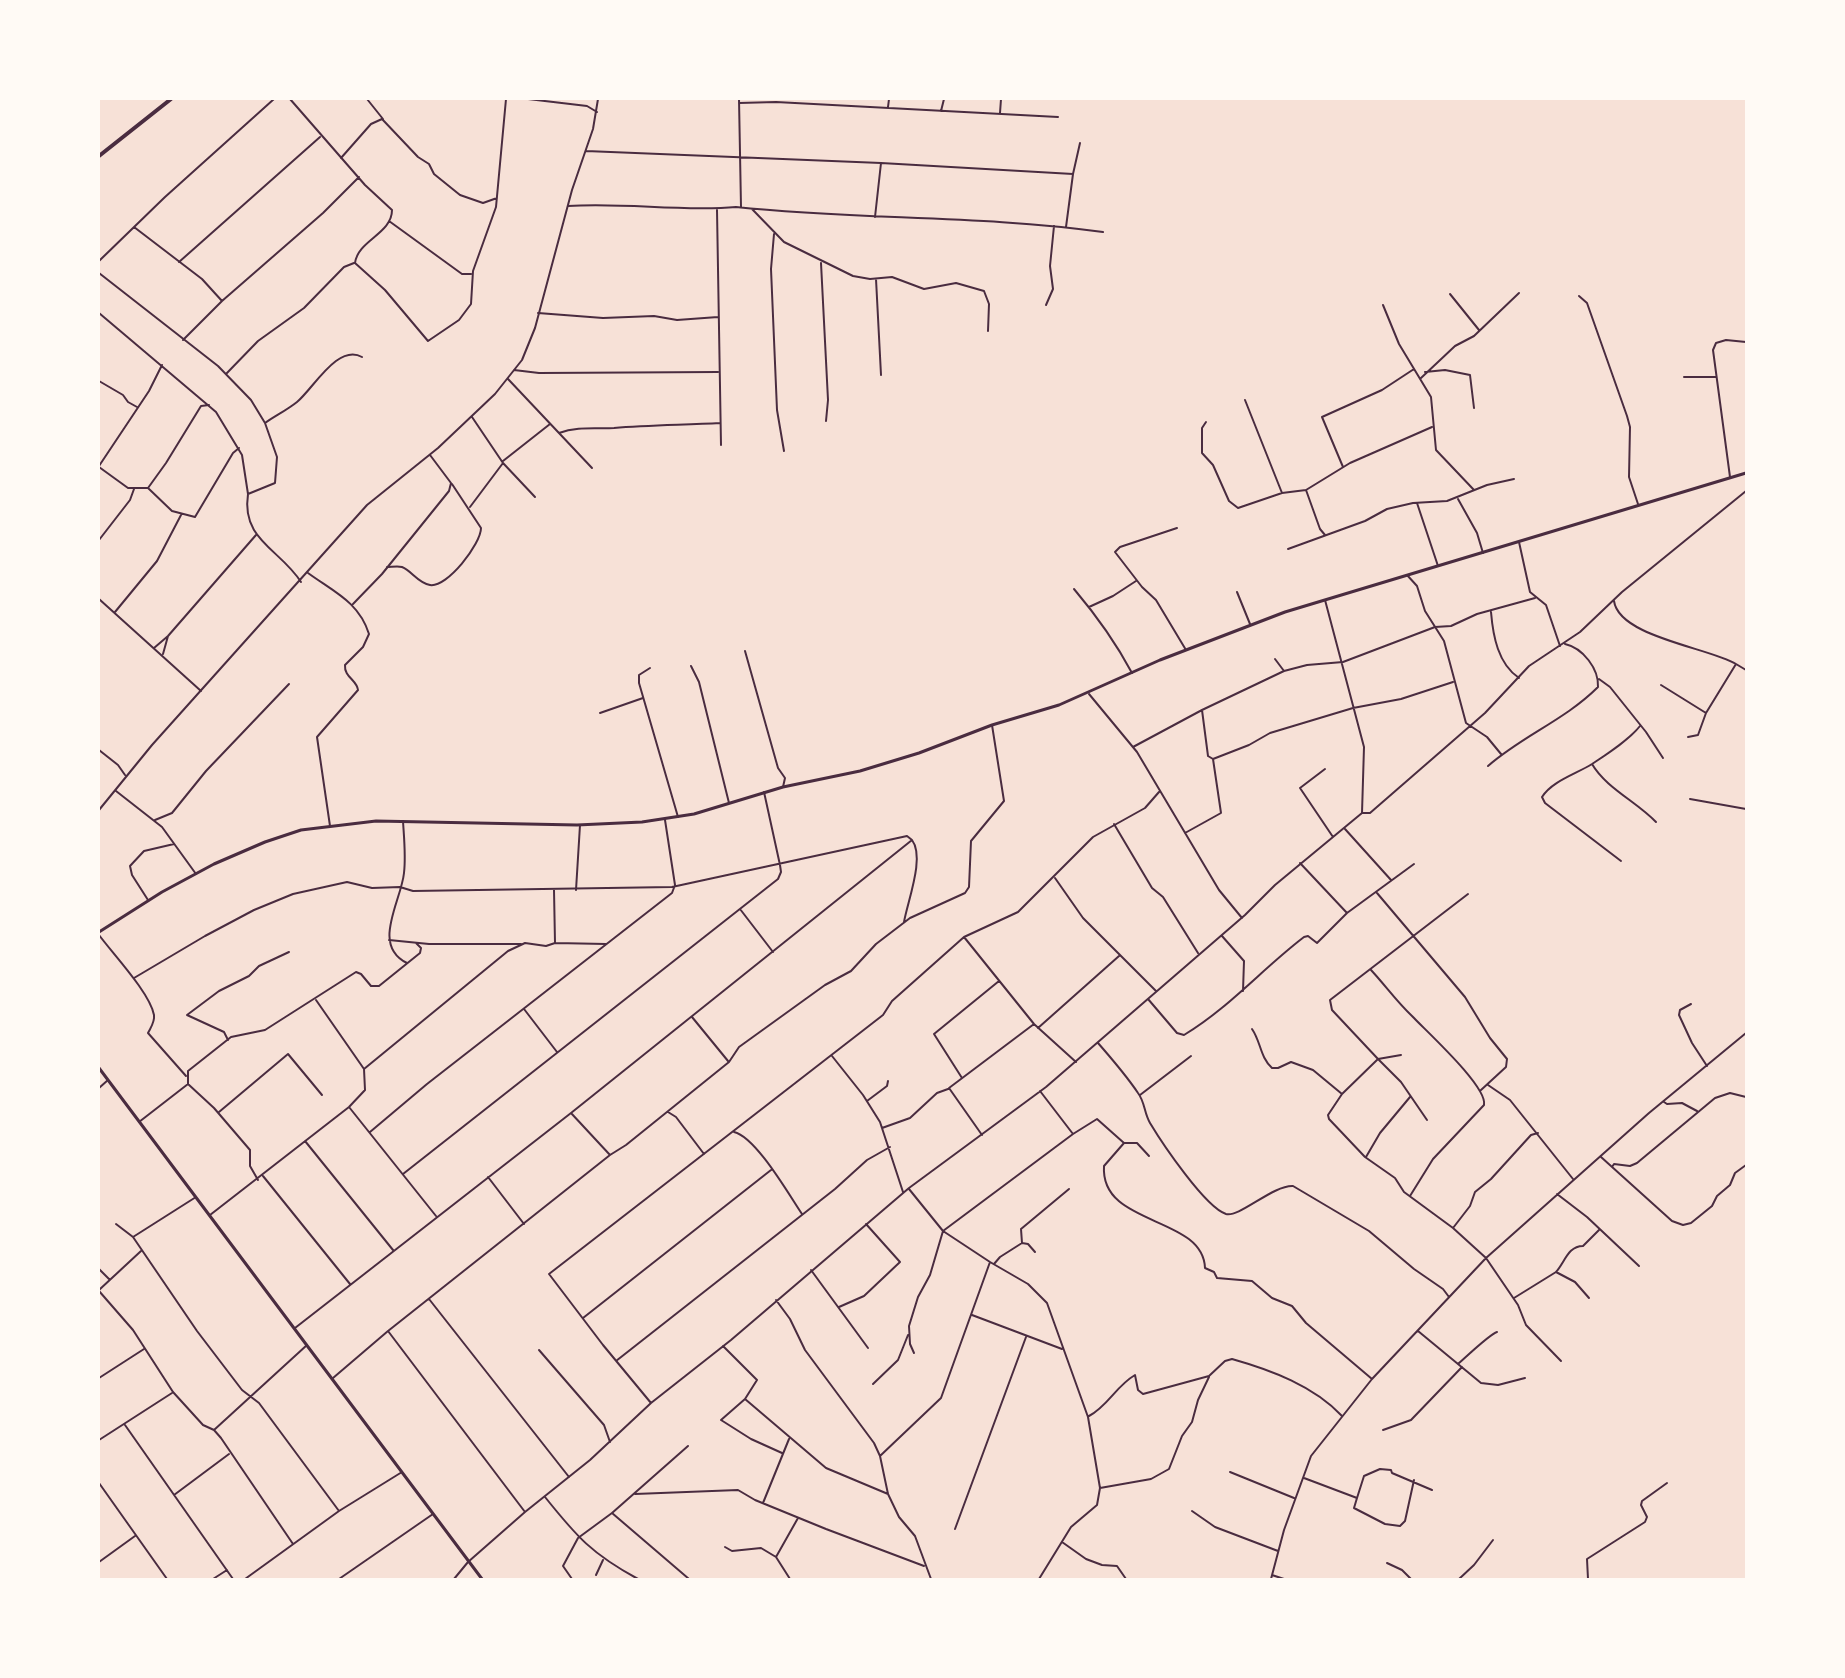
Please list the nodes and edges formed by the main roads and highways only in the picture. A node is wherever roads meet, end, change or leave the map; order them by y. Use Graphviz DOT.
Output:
graph roads {
  1 [pos="171,99"];
  2 [pos="99,156"];
  1 -- 2 [label="main road"];
}
